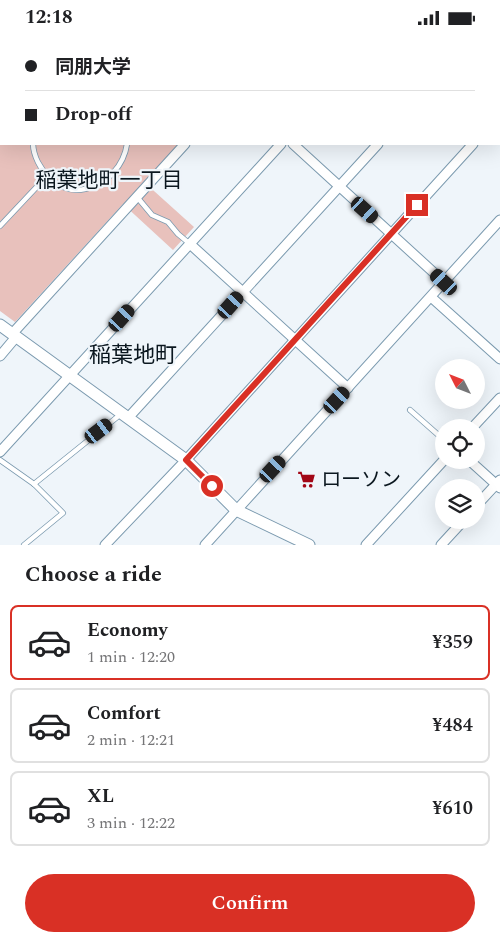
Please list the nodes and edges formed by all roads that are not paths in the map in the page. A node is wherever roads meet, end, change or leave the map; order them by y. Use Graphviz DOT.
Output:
graph roads {
  1 [pos="33,145"];
  2 [pos="127,145"];
  3 [pos="184,145"];
  4 [pos="280,145"];
  5 [pos="294,145"];
  6 [pos="377,145"];
  7 [pos="472,145"];
  8 [pos="47,176"];
  9 [pos="339,186"];
  10 [pos="137,197"];
  11 [pos="500,220"];
  12 [pos="0,226"];
  13 [pos="391,234"];
  14 [pos="190,244"];
  15 [pos="444,282"];
  16 [pos="243,292"];
  17 [pos="430,297"];
  18 [pos="0,325"];
  19 [pos="14,335"];
  20 [pos="294,339"];
  21 [pos="0,356"];
  22 [pos="500,359"];
  23 [pos="70,376"];
  24 [pos="348,388"];
  25 [pos="500,398"];
  26 [pos="410,409"];
  27 [pos="125,416"];
  28 [pos="480,419"];
  29 [pos="435,433"];
  30 [pos="0,452"];
  31 [pos="0,460"];
  32 [pos="186,460"];
  33 [pos="436,469"];
  34 [pos="480,469"];
  35 [pos="34,484"];
  36 [pos="499,484"];
  37 [pos="485,497"];
  38 [pos="236,510"];
  39 [pos="456,529"];
  40 [pos="24,545"];
  41 [pos="105,545"];
  42 [pos="205,545"];
  43 [pos="309,545"];
  44 [pos="366,545"];
  45 [pos="441,545"];
  1 -- 8 [label="lane"];
  2 -- 8 [label="lane"];
  3 -- 10 [label="street"];
  4 -- 14 [label="street"];
  5 -- 9 [label="street"];
  6 -- 9 [label="street"];
  7 -- 13 [label="street"];
  8 -- 12 [label="lane"];
  9 -- 13 [label="street"];
  9 -- 16 [label="street"];
  10 -- 14 [label="lane"];
  10 -- 19 [label="street"];
  11 -- 15 [label="street"];
  13 -- 15 [label="street"];
  13 -- 20 [label="street"];
  14 -- 16 [label="street"];
  14 -- 23 [label="street"];
  15 -- 17 [label="street"];
  16 -- 20 [label="street"];
  16 -- 27 [label="street"];
  17 -- 22 [label="street"];
  17 -- 24 [label="street"];
  18 -- 19 [label="street"];
  19 -- 21 [label="street"];
  19 -- 23 [label="street"];
  20 -- 24 [label="street"];
  20 -- 32 [label="street"];
  23 -- 27 [label="street"];
  23 -- 30 [label="street"];
  24 -- 38 [label="street"];
  25 -- 28 [label="street"];
  26 -- 29 [label="lane"];
  27 -- 32 [label="street"];
  27 -- 35 [label="lane"];
  31 -- 35 [label="lane"];
  32 -- 38 [label="street"];
  32 -- 41 [label="street"];
  33 -- 44 [label="street"];
  34 -- 36 [label="street"];
  35 -- 40 [label="lane"];
  36 -- 37 [label="street"];
  38 -- 42 [label="street"];
  38 -- 43 [label="street"];
  39 -- 45 [label="street"];
}
